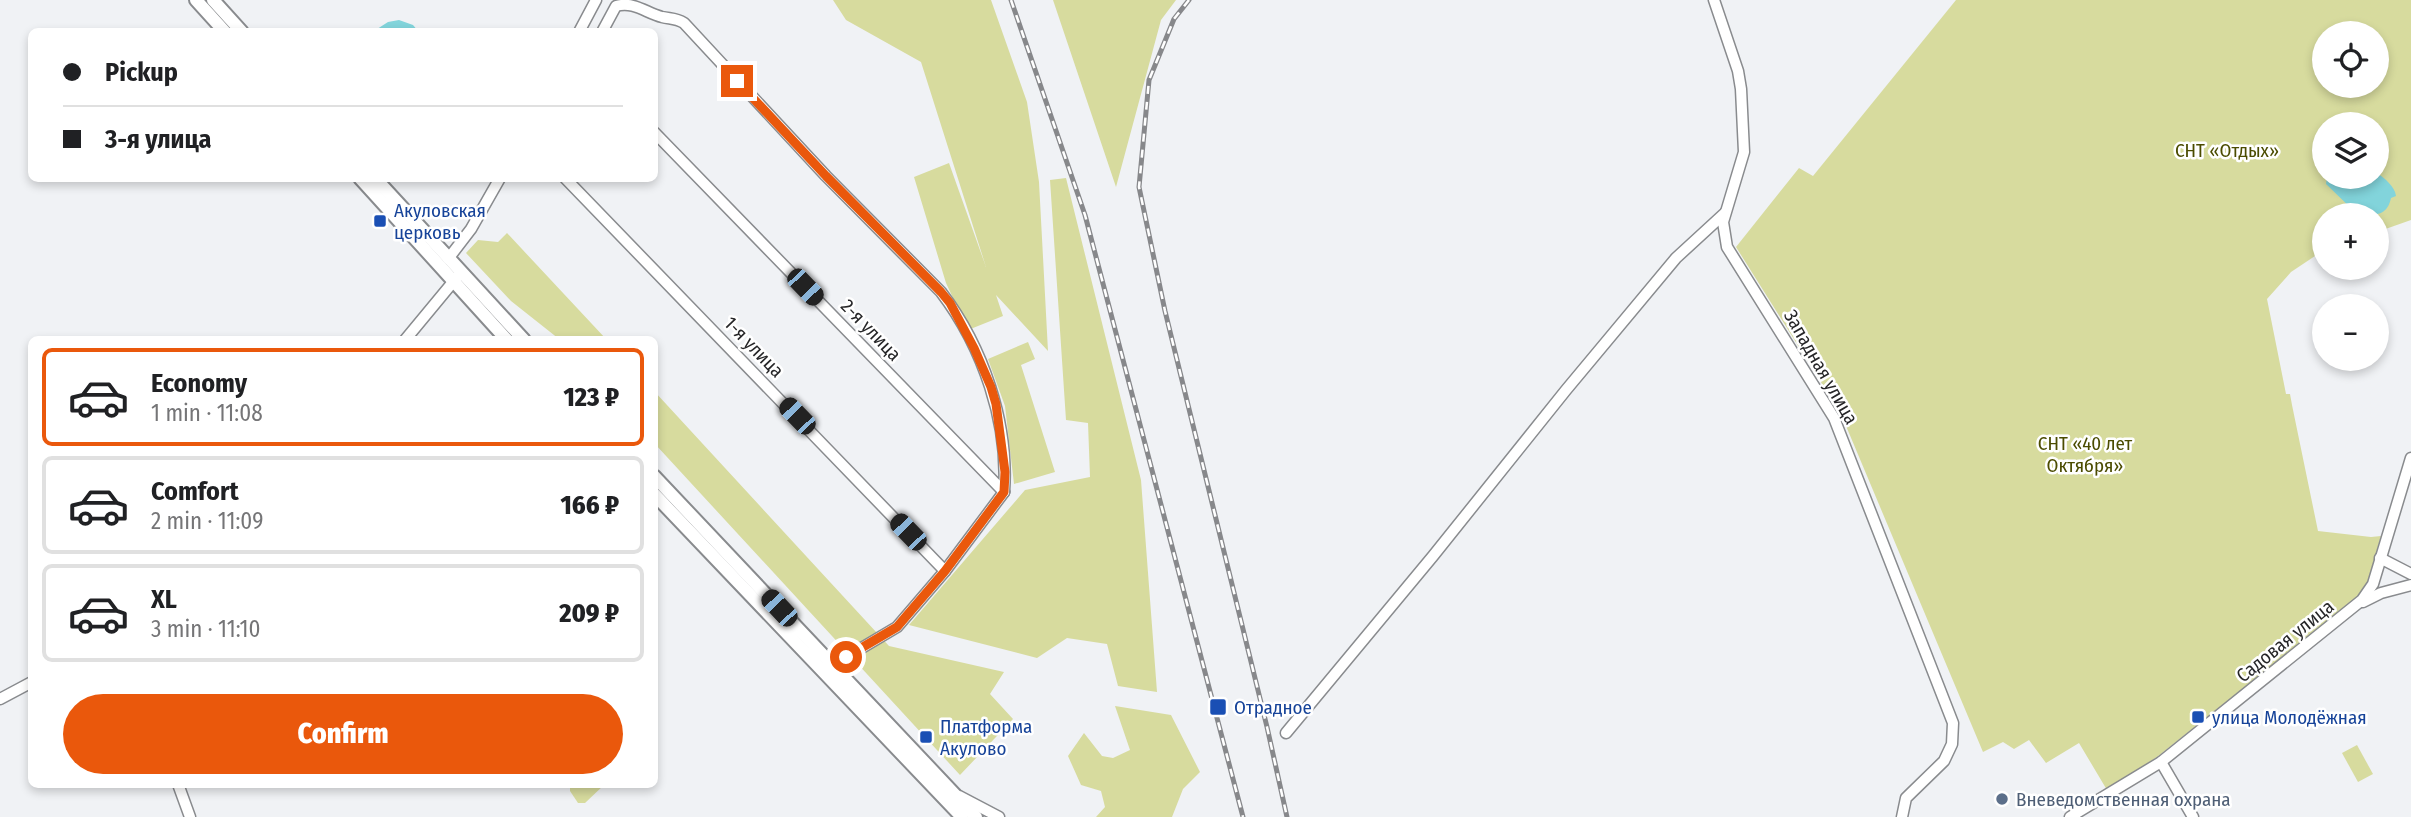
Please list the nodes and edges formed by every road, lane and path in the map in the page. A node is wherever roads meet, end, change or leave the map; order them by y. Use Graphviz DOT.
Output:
graph roads {
  1 [pos="196,0"];
  2 [pos="213,0"];
  3 [pos="596,0"];
  4 [pos="1714,0"];
  5 [pos="221,28"];
  6 [pos="238,28"];
  7 [pos="581,28"];
  8 [pos="604,28"];
  9 [pos="658,135"];
  10 [pos="364,182"];
  11 [pos="379,182"];
  12 [pos="498,182"];
  13 [pos="569,182"];
  14 [pos="1726,212"];
  15 [pos="444,255"];
  16 [pos="457,277"];
  17 [pos="408,336"];
  18 [pos="504,336"];
  19 [pos="520,336"];
  20 [pos="2411,458"];
  21 [pos="658,480"];
  22 [pos="1004,492"];
  23 [pos="658,498"];
  24 [pos="2380,558"];
  25 [pos="945,571"];
  26 [pos="2411,574"];
  27 [pos="2411,585"];
  28 [pos="2356,605"];
  29 [pos="833,665"];
  30 [pos="28,684"];
  31 [pos="0,699"];
  32 [pos="1286,733"];
  33 [pos="2161,762"];
  34 [pos="179,788"];
  35 [pos="935,788"];
  36 [pos="952,792"];
  37 [pos="190,817"];
  38 [pos="952,817"];
  39 [pos="962,817"];
  40 [pos="976,817"];
  41 [pos="999,817"];
  42 [pos="1902,817"];
  43 [pos="2070,817"];
  44 [pos="2193,817"];
  1 -- 5 [label="main road"];
  2 -- 6 [label="main road"];
  3 -- 7 [label="street"];
  4 -- 14 [label="street, Западная улица"];
  8 -- 22 [label="street"];
  9 -- 22 [label="street, 2-я улица"];
  10 -- 16 [label="main road"];
  11 -- 15 [label="main road"];
  12 -- 15 [label="street"];
  13 -- 25 [label="street, 1-я улица"];
  14 -- 32 [label="street"];
  14 -- 42 [label="street, Западная улица"];
  15 -- 16 [label="main road"];
  16 -- 17 [label="street"];
  16 -- 18 [label="main road"];
  16 -- 19 [label="main road"];
  20 -- 24 [label="street, Садовая улица"];
  21 -- 29 [label="main road"];
  22 -- 25 [label="street"];
  23 -- 35 [label="main road"];
  24 -- 26 [label="street"];
  24 -- 28 [label="street, Садовая улица"];
  25 -- 29 [label="street"];
  27 -- 28 [label="street"];
  28 -- 33 [label="street, Садовая улица"];
  29 -- 36 [label="main road"];
  30 -- 31 [label="street"];
  33 -- 43 [label="street, Садовая улица"];
  33 -- 44 [label="street"];
  34 -- 37 [label="street"];
  35 -- 38 [label="street"];
  35 -- 39 [label="main road"];
  36 -- 40 [label="main road"];
  36 -- 41 [label="street"];
}
